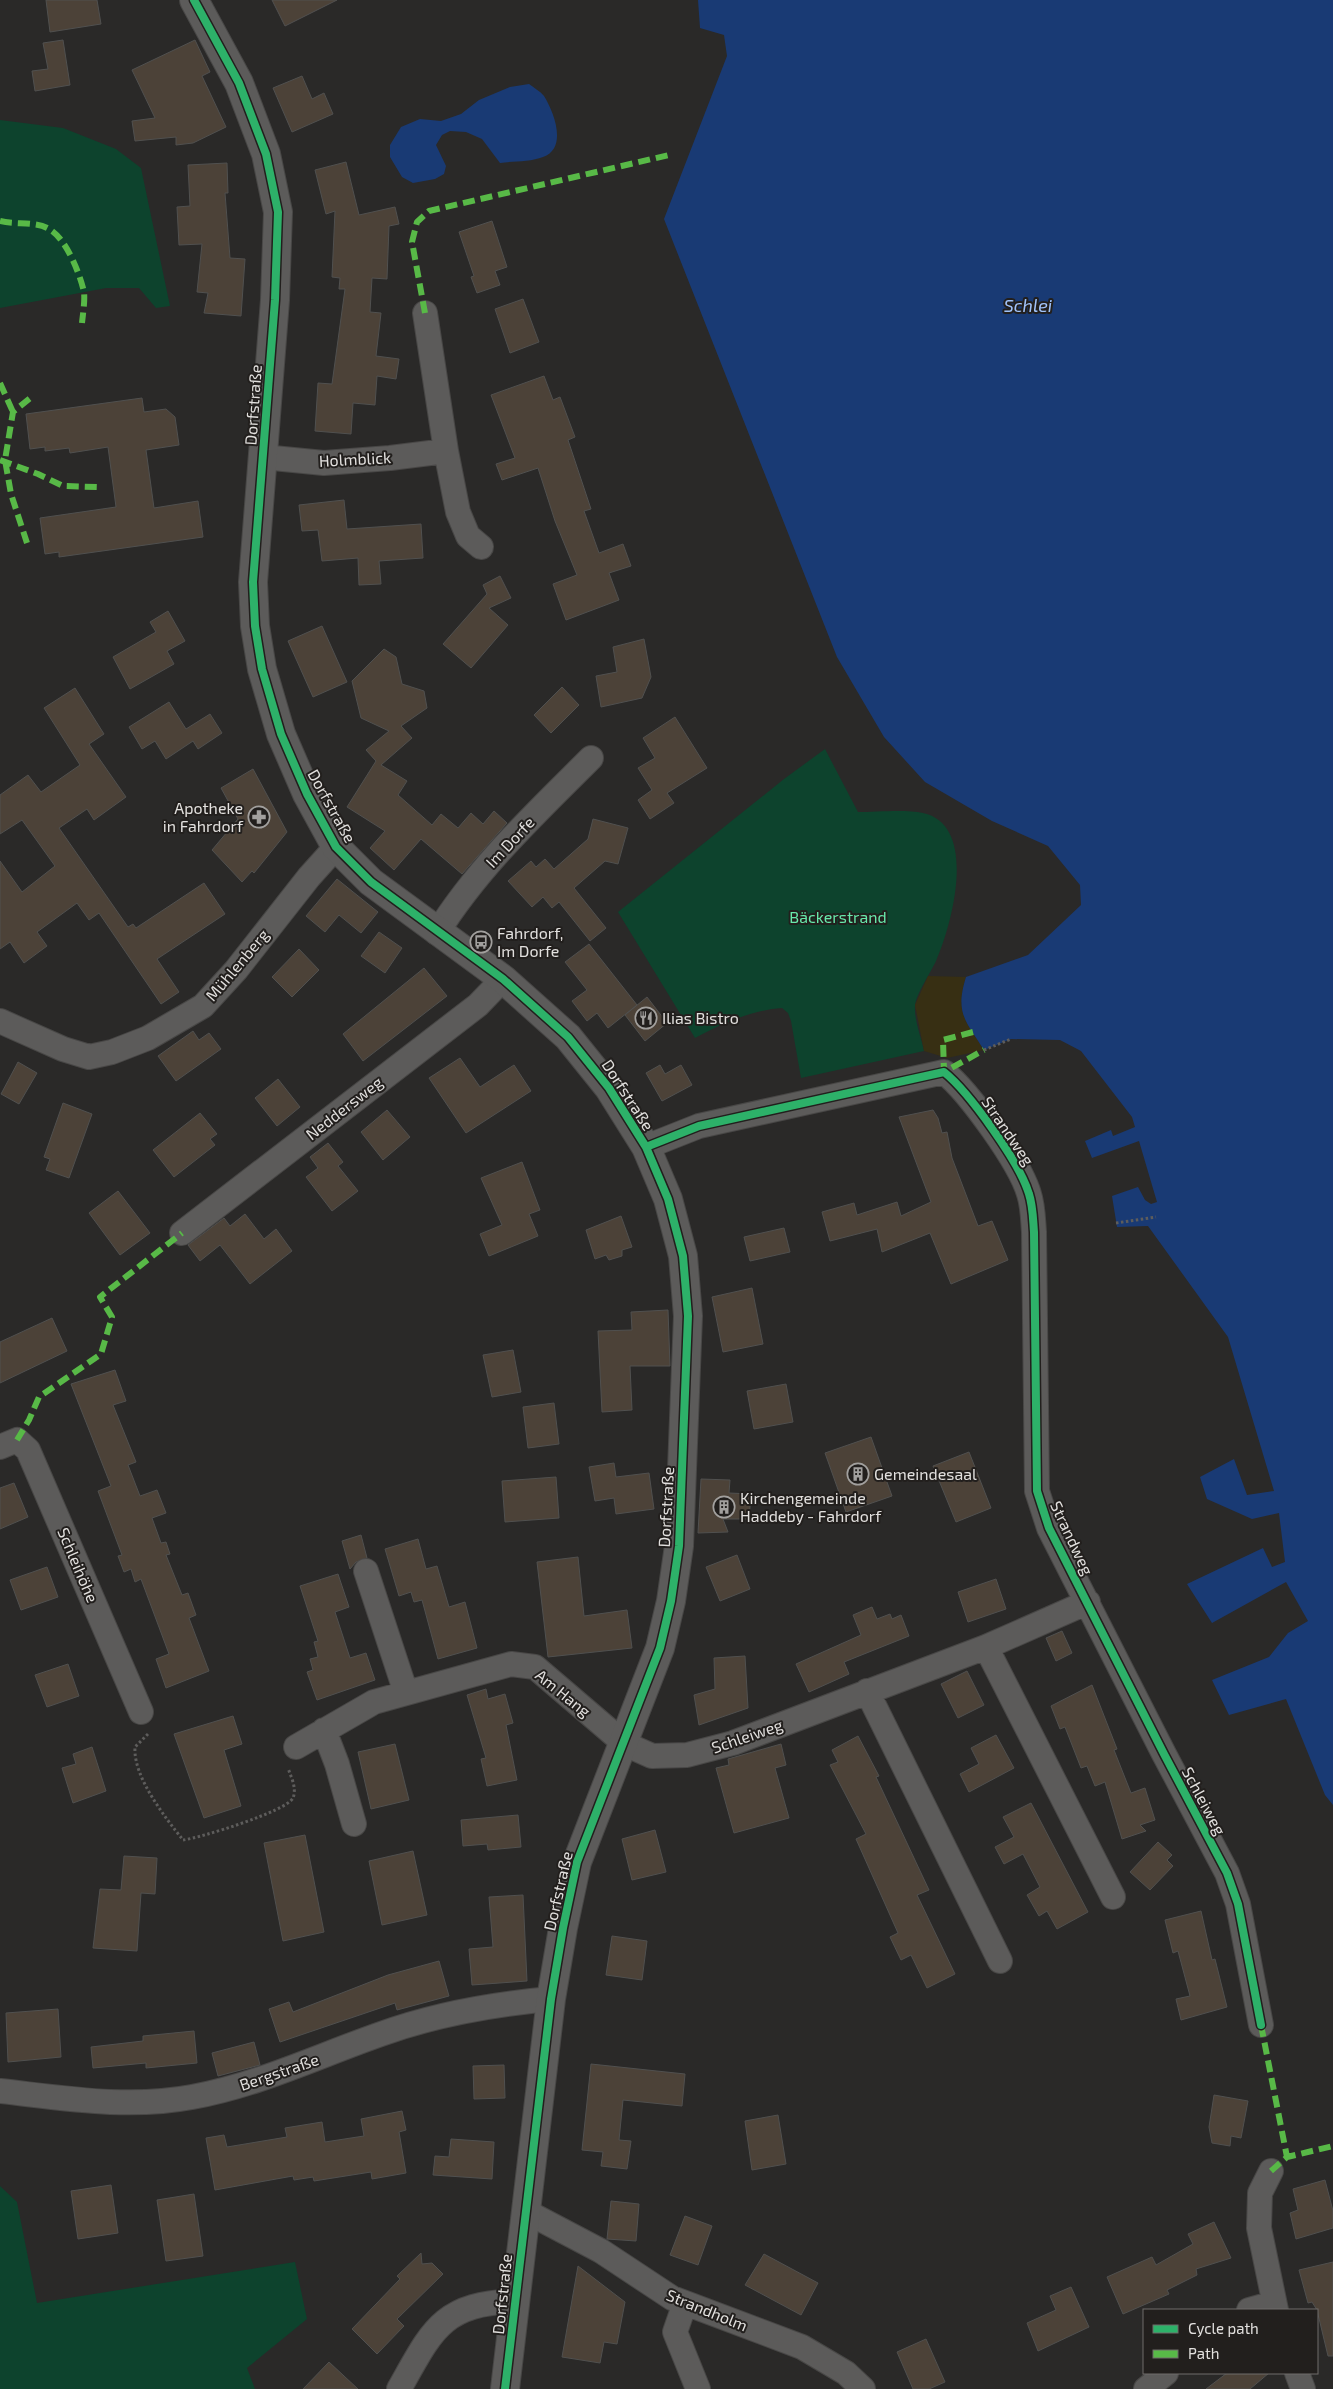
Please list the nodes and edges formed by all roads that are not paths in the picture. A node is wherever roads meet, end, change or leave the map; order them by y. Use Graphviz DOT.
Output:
graph roads {
  1 [pos="194,0"];
  2 [pos="426,313"];
  3 [pos="446,451"];
  4 [pos="263,457"];
  5 [pos="481,546"];
  6 [pos="591,758"];
  7 [pos="336,847"];
  8 [pos="437,933"];
  9 [pos="503,980"];
  10 [pos="0,1021"];
  11 [pos="646,1147"];
  12 [pos="182,1233"];
  13 [pos="0,1447"];
  14 [pos="366,1571"];
  15 [pos="1088,1602"];
  16 [pos="986,1647"];
  17 [pos="867,1691"];
  18 [pos="406,1693"];
  19 [pos="141,1712"];
  20 [pos="324,1730"];
  21 [pos="625,1744"];
  22 [pos="296,1747"];
  23 [pos="354,1824"];
  24 [pos="1113,1897"];
  25 [pos="1000,1961"];
  26 [pos="551,1999"];
  27 [pos="1261,2025"];
  28 [pos="0,2091"];
  29 [pos="1271,2171"];
  30 [pos="525,2211"];
  31 [pos="514,2301"];
  32 [pos="685,2303"];
  33 [pos="1275,2307"];
  34 [pos="1258,2309"];
  35 [pos="1165,2374"];
  36 [pos="1297,2374"];
  37 [pos="399,2389"];
  38 [pos="505,2389"];
  39 [pos="698,2389"];
  40 [pos="863,2389"];
  41 [pos="1146,2389"];
  42 [pos="1303,2389"];
  1 -- 4 [label="street, Dorfstraße"];
  2 -- 3 [label="street"];
  3 -- 4 [label="street, Holmblick"];
  3 -- 5 [label="street"];
  4 -- 7 [label="street, Dorfstraße"];
  6 -- 8 [label="street, Im Dorfe"];
  7 -- 8 [label="street, Dorfstraße"];
  7 -- 10 [label="street, Mühlenberg"];
  8 -- 9 [label="street, Dorfstraße"];
  9 -- 11 [label="street, Dorfstraße"];
  9 -- 12 [label="street, Neddersweg"];
  11 -- 15 [label="street, Strandweg"];
  11 -- 21 [label="street, Dorfstraße"];
  13 -- 19 [label="street, Schleihöhe"];
  14 -- 18 [label="street"];
  15 -- 16 [label="street, Schleiweg"];
  15 -- 27 [label="street, Schleiweg"];
  16 -- 17 [label="street, Schleiweg"];
  16 -- 24 [label="street"];
  17 -- 21 [label="street, Schleiweg"];
  17 -- 25 [label="street"];
  18 -- 20 [label="street, Am Hang"];
  18 -- 21 [label="street, Am Hang"];
  20 -- 22 [label="street, Am Hang"];
  20 -- 23 [label="street"];
  21 -- 26 [label="street, Dorfstraße"];
  26 -- 28 [label="street, Bergstraße"];
  26 -- 30 [label="street, Dorfstraße"];
  29 -- 33 [label="street"];
  30 -- 31 [label="street, Dorfstraße"];
  30 -- 32 [label="street, Strandholm"];
  31 -- 37 [label="street"];
  31 -- 38 [label="street, Dorfstraße"];
  32 -- 39 [label="street"];
  32 -- 40 [label="street, Strandholm"];
  33 -- 34 [label="street"];
  35 -- 41 [label="street"];
  36 -- 42 [label="street"];
}
